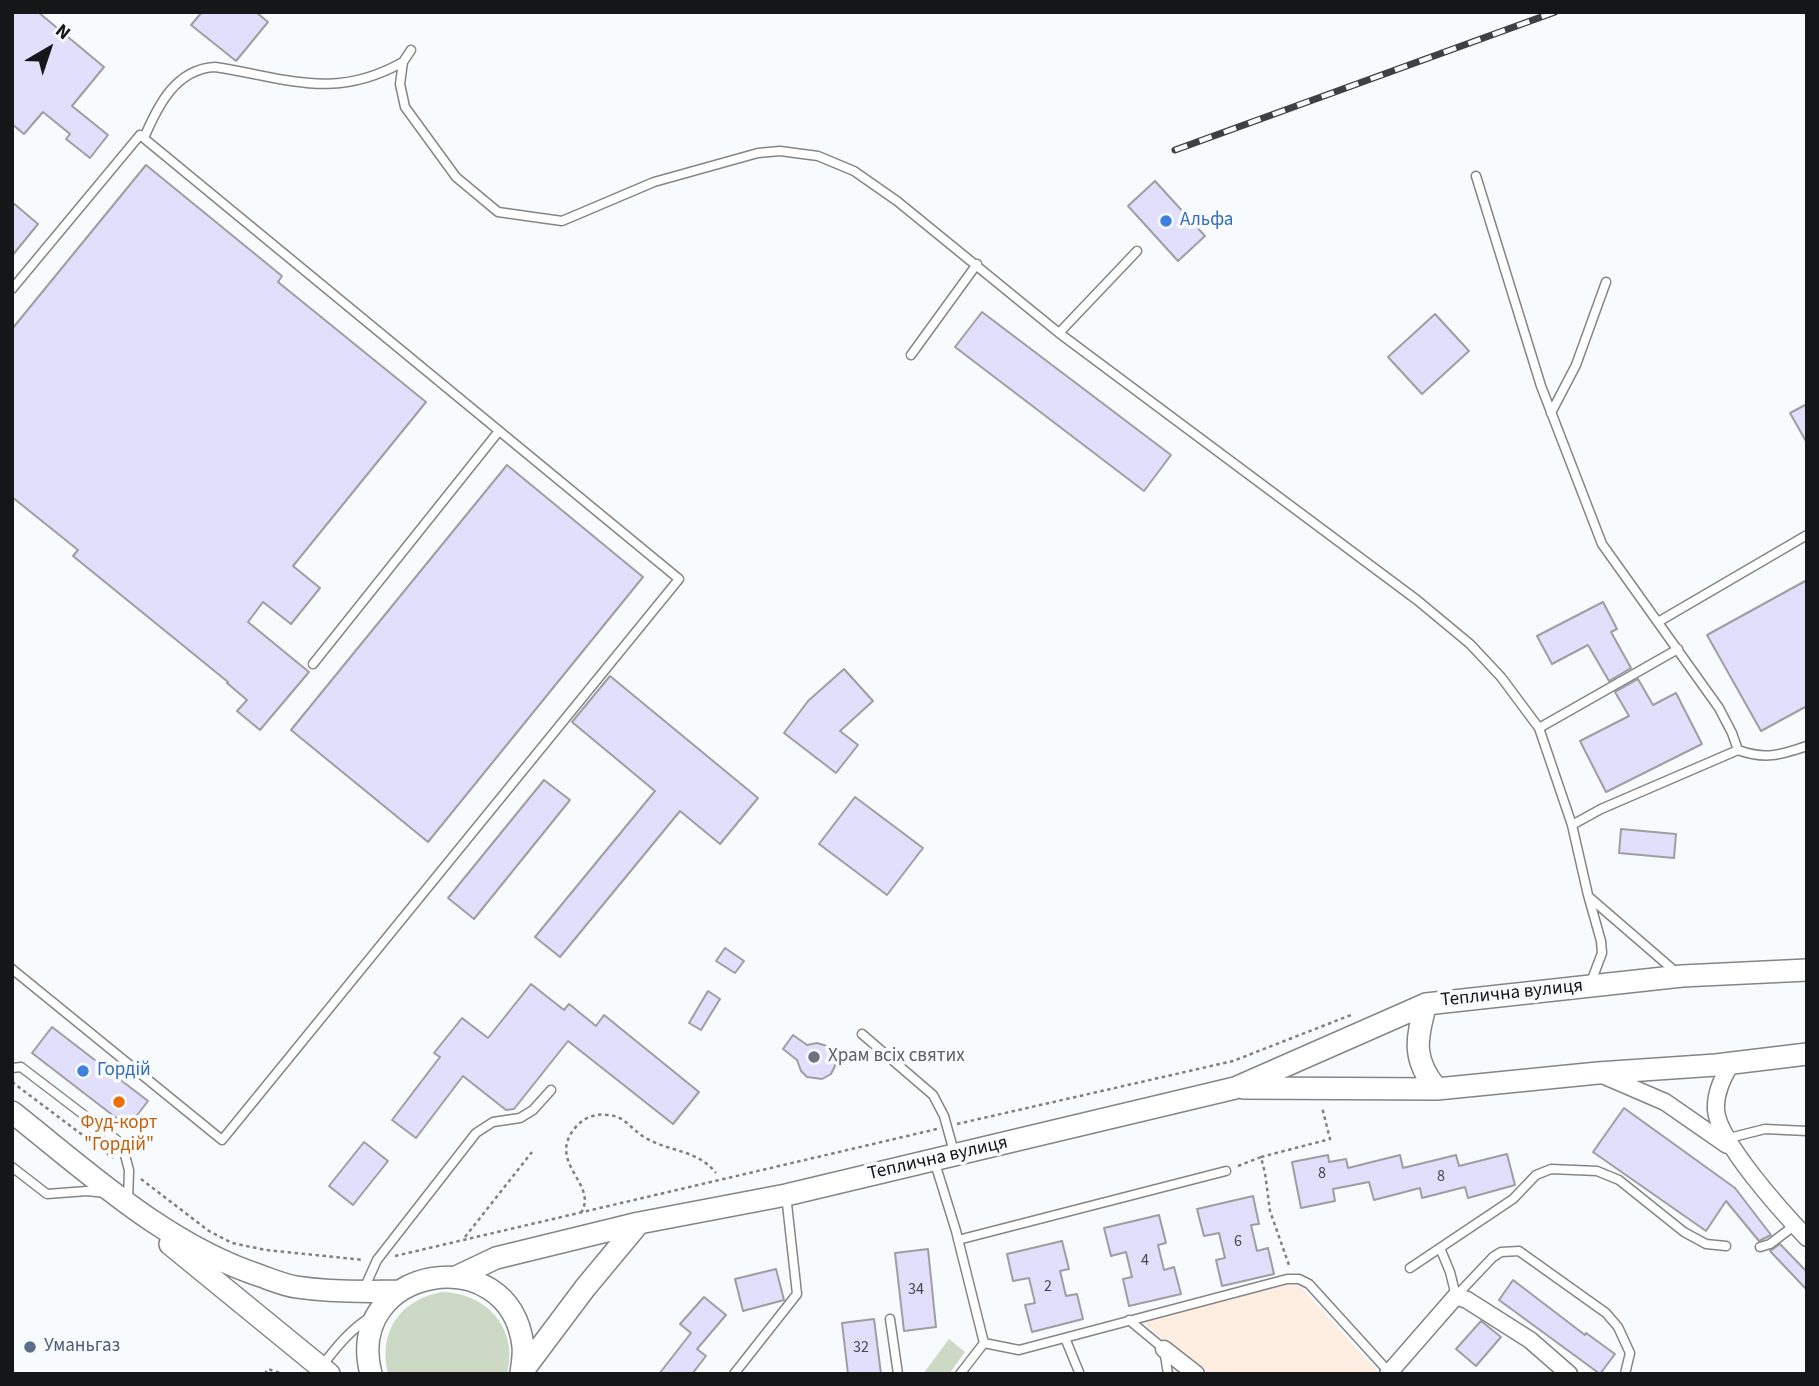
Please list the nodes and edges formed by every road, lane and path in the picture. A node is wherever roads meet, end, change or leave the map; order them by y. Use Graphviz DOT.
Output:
graph roads {
  1 [pos="411,50"];
  2 [pos="403,62"];
  3 [pos="144,138"];
  4 [pos="1476,176"];
  5 [pos="1137,251"];
  6 [pos="976,264"];
  7 [pos="1606,282"];
  8 [pos="12,289"];
  9 [pos="1059,333"];
  10 [pos="911,355"];
  11 [pos="1551,414"];
  12 [pos="499,431"];
  13 [pos="1807,535"];
  14 [pos="1658,622"];
  15 [pos="1678,649"];
  16 [pos="313,664"];
  17 [pos="1539,728"];
  18 [pos="1807,746"];
  19 [pos="1738,750"];
  20 [pos="1572,825"];
  21 [pos="1588,895"];
  22 [pos="12,969"];
  23 [pos="1807,970"];
  24 [pos="1682,976"];
  25 [pos="1590,985"];
  26 [pos="1426,1004"];
  27 [pos="1359,1012"];
  28 [pos="862,1034"];
  29 [pos="1807,1054"];
  30 [pos="1731,1063"];
  31 [pos="12,1068"];
  32 [pos="1598,1073"];
  33 [pos="12,1082"];
  34 [pos="1235,1088"];
  35 [pos="1437,1089"];
  36 [pos="551,1090"];
  37 [pos="1321,1103"];
  38 [pos="12,1112"];
  39 [pos="947,1127"];
  40 [pos="1807,1131"];
  41 [pos="1728,1143"];
  42 [pos="532,1152"];
  43 [pos="1261,1157"];
  44 [pos="944,1158"];
  45 [pos="12,1167"];
  46 [pos="129,1170"];
  47 [pos="1226,1171"];
  48 [pos="716,1173"];
  49 [pos="786,1195"];
  50 [pos="122,1199"];
  51 [pos="581,1213"];
  52 [pos="639,1223"];
  53 [pos="1795,1225"];
  54 [pos="1807,1238"];
  55 [pos="464,1240"];
  56 [pos="958,1240"];
  57 [pos="1726,1246"];
  58 [pos="1760,1247"];
  59 [pos="1440,1248"];
  60 [pos="377,1260"];
  61 [pos="1410,1268"];
  62 [pos="458,1276"];
  63 [pos="1290,1279"];
  64 [pos="398,1291"];
  65 [pos="362,1292"];
  66 [pos="1456,1296"];
  67 [pos="380,1310"];
  68 [pos="890,1319"];
  69 [pos="1129,1320"];
  70 [pos="1065,1338"];
  71 [pos="984,1343"];
  72 [pos="1164,1349"];
  73 [pos="322,1372"];
  74 [pos="1079,1372"];
  75 [pos="521,1373"];
  76 [pos="1388,1373"];
  77 [pos="265,1374"];
  78 [pos="283,1374"];
  79 [pos="371,1374"];
  80 [pos="734,1374"];
  81 [pos="898,1374"];
  82 [pos="960,1374"];
  83 [pos="1168,1374"];
  84 [pos="1196,1374"];
  85 [pos="1569,1374"];
  86 [pos="1625,1374"];
  1 -- 2 [label="lane"];
  2 -- 3 [label="lane"];
  2 -- 6 [label="lane"];
  3 -- 8 [label="lane"];
  3 -- 12 [label="lane"];
  4 -- 11 [label="lane"];
  5 -- 9 [label="lane"];
  6 -- 9 [label="lane"];
  6 -- 10 [label="lane"];
  7 -- 11 [label="lane"];
  9 -- 17 [label="lane"];
  11 -- 14 [label="lane"];
  12 -- 16 [label="lane"];
  12 -- 22 [label="lane"];
  13 -- 14 [label="lane"];
  14 -- 15 [label="lane"];
  15 -- 17 [label="lane"];
  15 -- 19 [label="lane"];
  17 -- 20 [label="lane"];
  18 -- 19 [label="lane"];
  19 -- 20 [label="lane"];
  20 -- 21 [label="lane"];
  21 -- 24 [label="lane"];
  21 -- 25 [label="lane"];
  23 -- 24 [label="main road, Теплична вулиця"];
  24 -- 25 [label="main road, Теплична вулиця"];
  25 -- 26 [label="main road, Теплична вулиця"];
  26 -- 34 [label="main road, Теплична вулиця"];
  26 -- 35 [label="main road"];
  27 -- 39 [label="path"];
  28 -- 39 [label="lane"];
  29 -- 30 [label="main road, Теплична вулиця"];
  30 -- 32 [label="main road, Теплична вулиця"];
  30 -- 41 [label="street"];
  31 -- 46 [label="lane"];
  32 -- 35 [label="main road, Теплична вулиця"];
  32 -- 41 [label="street"];
  33 -- 46 [label="path"];
  34 -- 35 [label="main road, Теплична вулиця"];
  34 -- 44 [label="main road, Теплична вулиця"];
  36 -- 60 [label="lane"];
  37 -- 43 [label="path"];
  38 -- 50 [label="main road"];
  39 -- 44 [label="lane"];
  39 -- 51 [label="path"];
  40 -- 41 [label="lane"];
  41 -- 53 [label="street"];
  42 -- 55 [label="path"];
  43 -- 47 [label="path"];
  43 -- 63 [label="path"];
  44 -- 49 [label="main road, Теплична вулиця"];
  44 -- 56 [label="lane"];
  45 -- 50 [label="lane"];
  46 -- 50 [label="lane"];
  46 -- 60 [label="path"];
  47 -- 56 [label="lane"];
  48 -- 51 [label="path"];
  49 -- 52 [label="main road, Теплична вулиця"];
  49 -- 80 [label="lane"];
  50 -- 65 [label="main road"];
  50 -- 73 [label="main road"];
  51 -- 55 [label="path"];
  52 -- 62 [label="main road, Теплична вулиця"];
  52 -- 75 [label="main road"];
  53 -- 54 [label="street"];
  53 -- 58 [label="lane"];
  55 -- 60 [label="path"];
  56 -- 71 [label="lane"];
  57 -- 59 [label="lane"];
  59 -- 61 [label="lane"];
  59 -- 66 [label="lane"];
  60 -- 65 [label="lane"];
  62 -- 64 [label="main road"];
  62 -- 75 [label="main road"];
  63 -- 69 [label="lane"];
  63 -- 76 [label="lane"];
  64 -- 65 [label="main road"];
  64 -- 67 [label="main road"];
  66 -- 76 [label="street"];
  66 -- 85 [label="street"];
  66 -- 86 [label="lane"];
  67 -- 73 [label="lane"];
  67 -- 79 [label="main road"];
  68 -- 81 [label="lane"];
  69 -- 70 [label="lane"];
  69 -- 72 [label="lane"];
  70 -- 71 [label="lane"];
  70 -- 74 [label="lane"];
  71 -- 82 [label="lane"];
  72 -- 83 [label="lane"];
  72 -- 84 [label="street"];
  77 -- 78 [label="path"];
}
